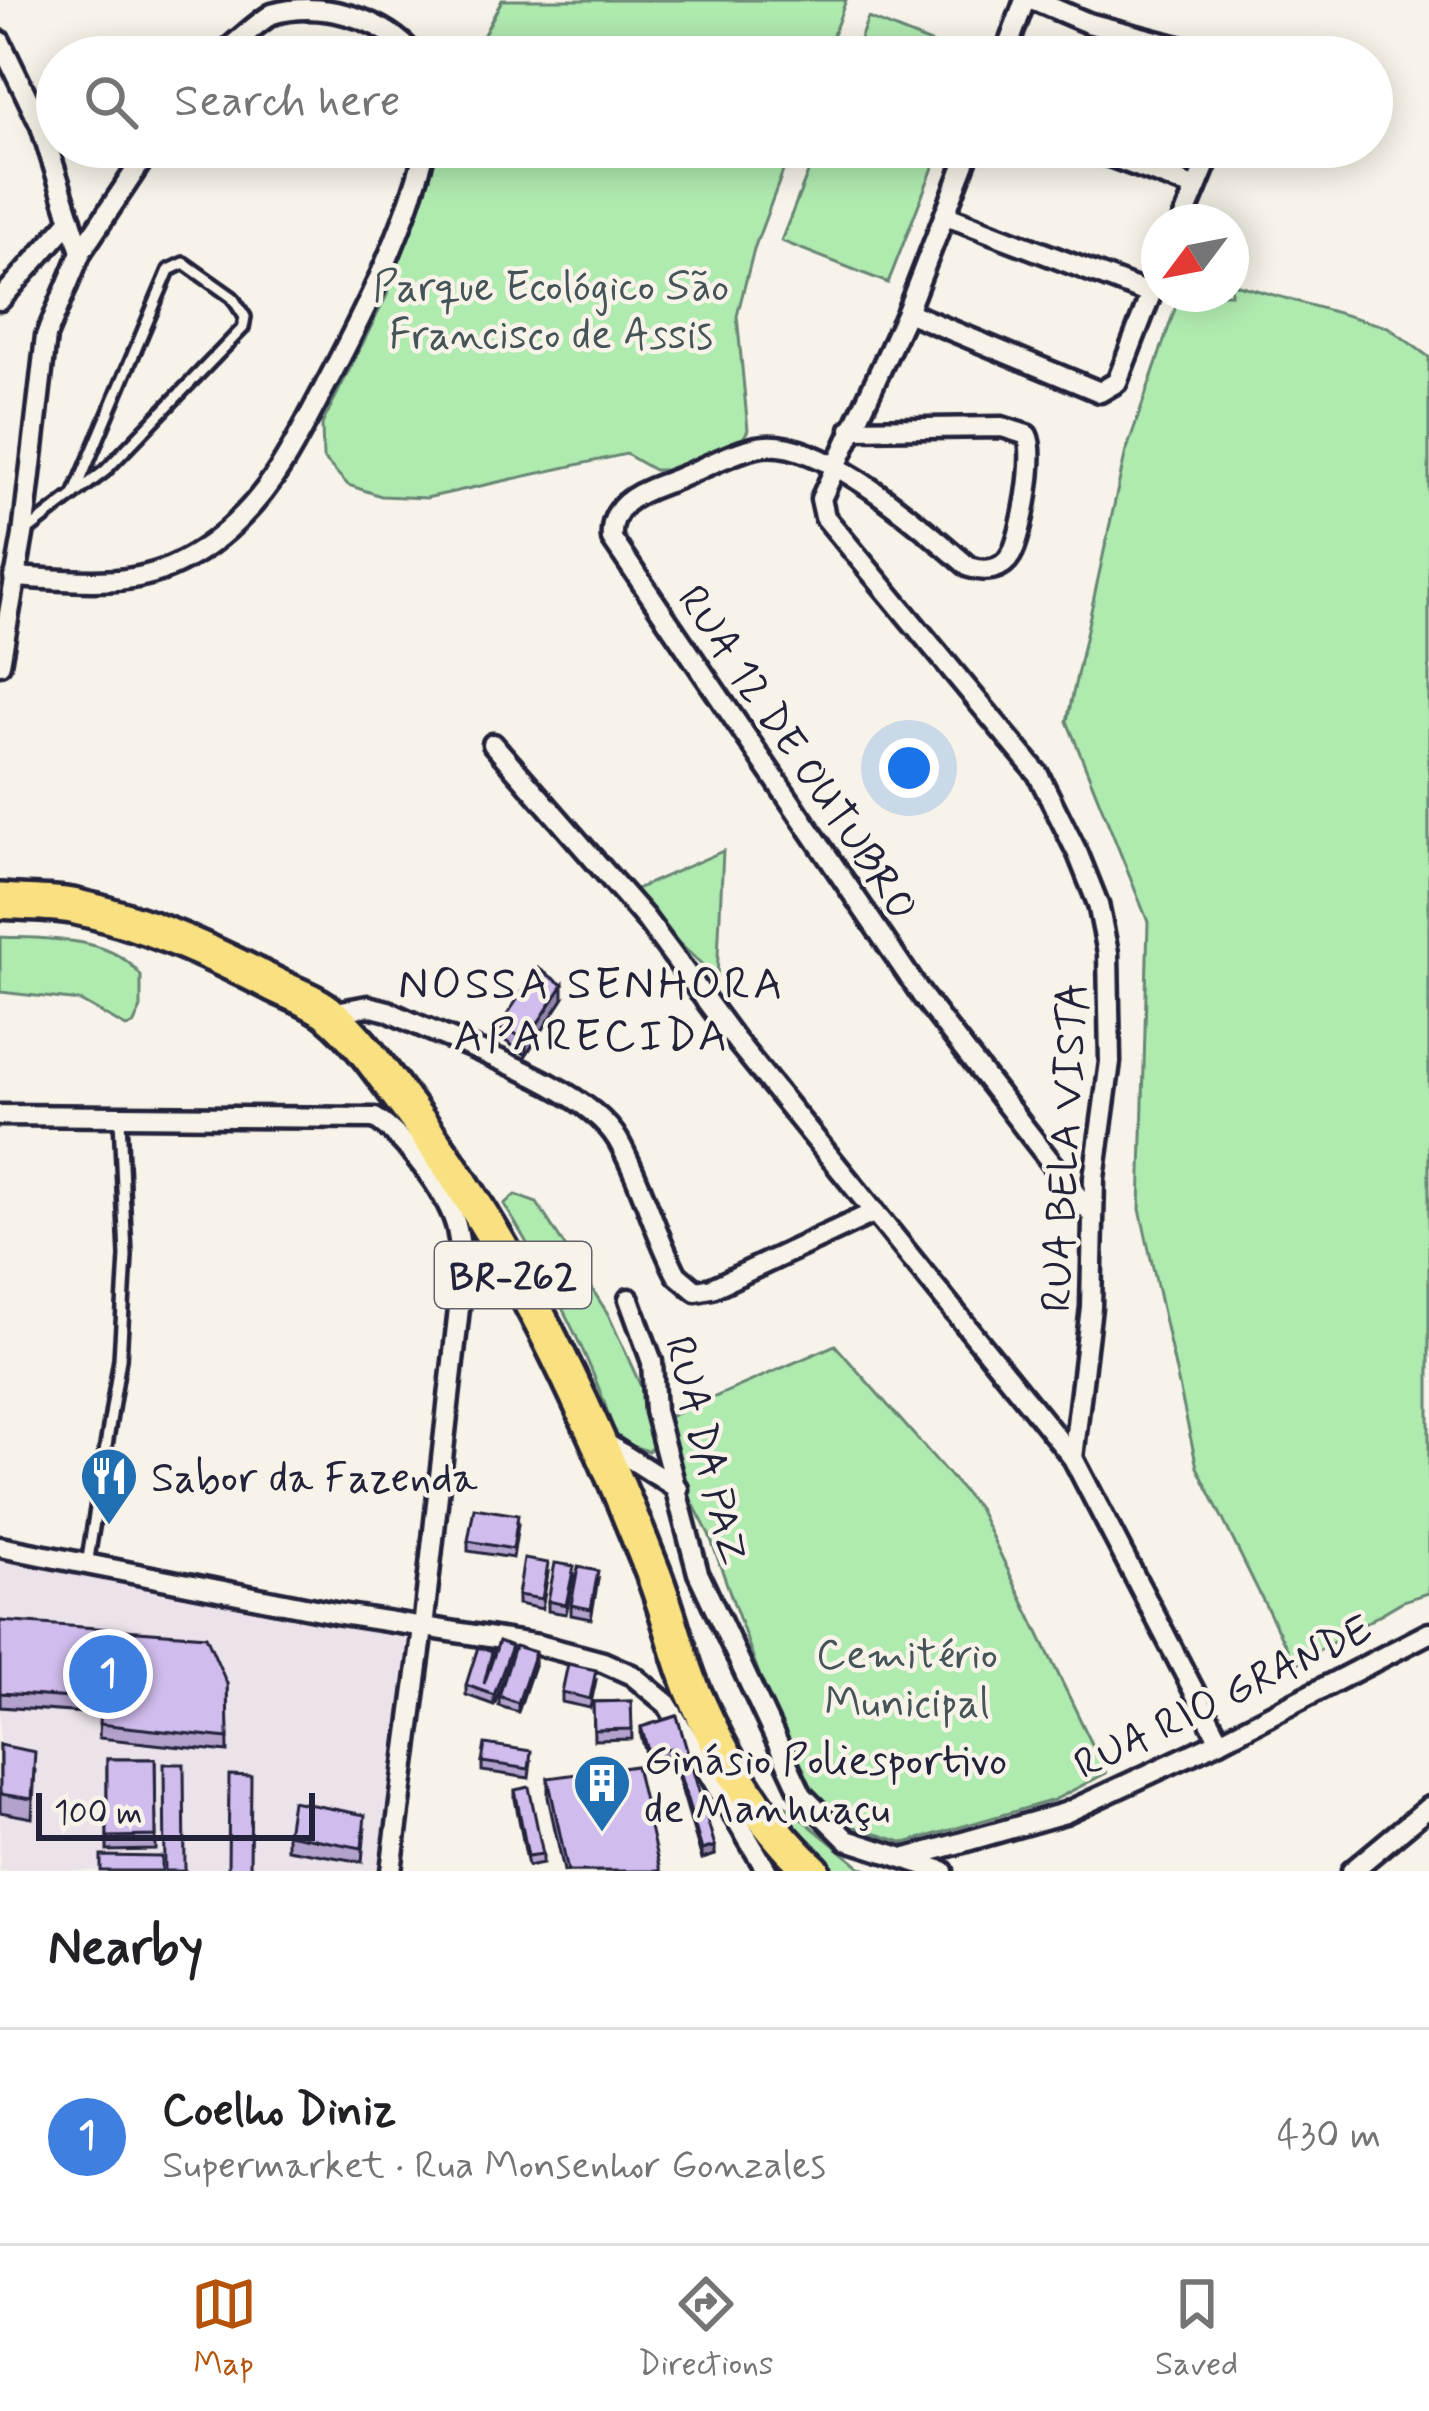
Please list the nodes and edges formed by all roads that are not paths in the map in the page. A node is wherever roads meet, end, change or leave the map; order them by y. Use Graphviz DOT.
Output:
graph roads {
  1 [pos="1030,0"];
  2 [pos="316,1"];
  3 [pos="245,36"];
  4 [pos="398,36"];
  5 [pos="1014,36"];
  6 [pos="1137,36"];
  7 [pos="0,41"];
  8 [pos="36,116"];
  9 [pos="54,168"];
  10 [pos="137,168"];
  11 [pos="421,168"];
  12 [pos="964,168"];
  13 [pos="1142,168"];
  14 [pos="1204,168"];
  15 [pos="1196,188"];
  16 [pos="1189,204"];
  17 [pos="946,217"];
  18 [pos="71,220"];
  19 [pos="81,252"];
  20 [pos="1141,291"];
  21 [pos="0,300"];
  22 [pos="907,312"];
  23 [pos="1143,312"];
  24 [pos="851,429"];
  25 [pos="835,465"];
  26 [pos="74,496"];
  27 [pos="23,535"];
  28 [pos="14,577"];
  29 [pos="0,664"];
  30 [pos="493,745"];
  31 [pos="0,901"];
  32 [pos="330,1013"];
  33 [pos="0,1114"];
  34 [pos="120,1117"];
  35 [pos="875,1212"];
  36 [pos="1092,1214"];
  37 [pos="629,1299"];
  38 [pos="601,1440"];
  39 [pos="1073,1458"];
  40 [pos="678,1489"];
  41 [pos="0,1547"];
  42 [pos="87,1565"];
  43 [pos="698,1573"];
  44 [pos="659,1588"];
  45 [pos="423,1628"];
  46 [pos="1429,1633"];
  47 [pos="1220,1741"];
  48 [pos="738,1802"];
  49 [pos="1429,1807"];
  50 [pos="908,1858"];
  51 [pos="391,1871"];
  52 [pos="767,1871"];
  53 [pos="813,1871"];
  54 [pos="943,1871"];
  55 [pos="1352,1871"];
  1 -- 5 [label="street"];
  1 -- 6 [label="street"];
  2 -- 3 [label="street"];
  2 -- 4 [label="street"];
  7 -- 8 [label="street"];
  9 -- 18 [label="street"];
  10 -- 19 [label="street"];
  11 -- 28 [label="street"];
  12 -- 17 [label="street"];
  13 -- 15 [label="street"];
  14 -- 15 [label="street"];
  15 -- 16 [label="street"];
  17 -- 20 [label="street"];
  17 -- 22 [label="street"];
  18 -- 19 [label="street"];
  18 -- 21 [label="street"];
  19 -- 27 [label="street"];
  22 -- 23 [label="street"];
  22 -- 24 [label="street"];
  24 -- 25 [label="street"];
  24 -- 25 [label="street, RUA 12 DE OUTUBRO"];
  25 -- 36 [label="street, RUA BELA VISTA"];
  25 -- 36 [label="street, RUA 12 DE OUTUBRO"];
  26 -- 26 [label="lane"];
  26 -- 27 [label="lane"];
  27 -- 28 [label="street"];
  28 -- 29 [label="street"];
  30 -- 35 [label="street"];
  31 -- 32 [label="highway, BR-262"];
  32 -- 35 [label="street"];
  32 -- 38 [label="highway, BR-262"];
  33 -- 34 [label="street"];
  34 -- 42 [label="lane"];
  34 -- 45 [label="street"];
  35 -- 39 [label="street"];
  36 -- 39 [label="street, RUA BELA VISTA"];
  37 -- 40 [label="street, RUA DA PAZ"];
  38 -- 40 [label="street"];
  38 -- 44 [label="highway, BR-262"];
  39 -- 47 [label="street"];
  40 -- 43 [label="street, RUA DA PAZ"];
  41 -- 42 [label="street"];
  42 -- 45 [label="street"];
  43 -- 44 [label="street"];
  43 -- 50 [label="street, RUA DA PAZ"];
  44 -- 48 [label="highway, BR-262"];
  45 -- 48 [label="street"];
  45 -- 51 [label="street"];
  46 -- 47 [label="street, RUA RIO GRANDE"];
  47 -- 50 [label="street, RUA RIO GRANDE"];
  48 -- 52 [label="street"];
  48 -- 53 [label="highway, BR-262"];
  49 -- 55 [label="street"];
  50 -- 54 [label="street, RUA DA PAZ"];
}
